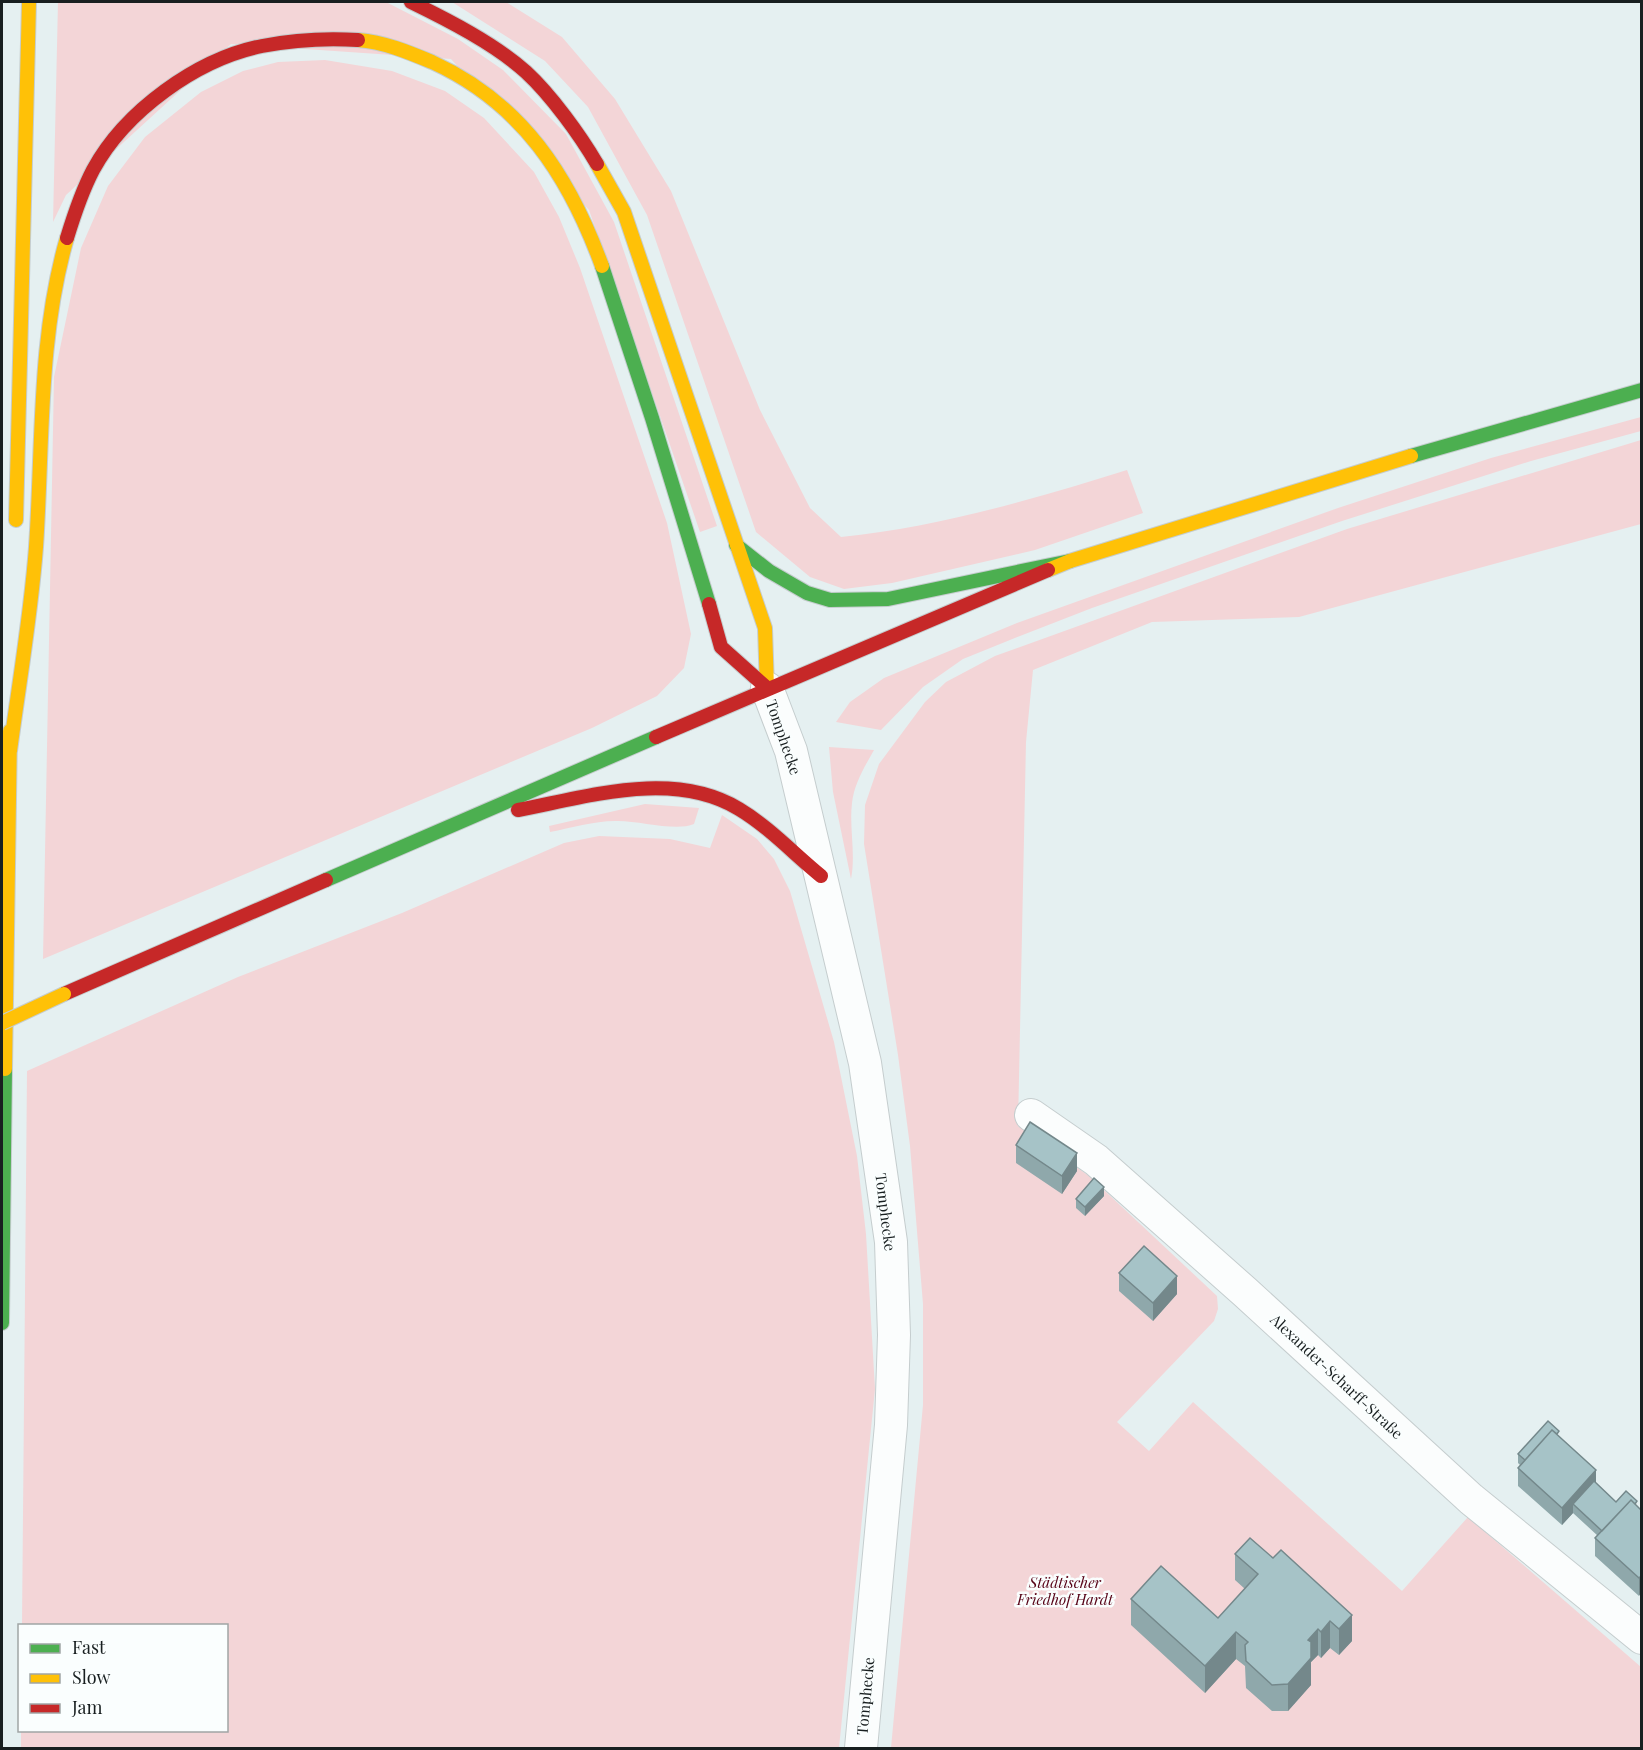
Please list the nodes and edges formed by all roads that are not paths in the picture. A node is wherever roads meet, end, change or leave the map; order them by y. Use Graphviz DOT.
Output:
graph roads {
  1 [pos="29,2"];
  2 [pos="411,2"];
  3 [pos="1641,390"];
  4 [pos="16,538"];
  5 [pos="736,545"];
  6 [pos="1070,561"];
  7 [pos="13,621"];
  8 [pos="767,688"];
  9 [pos="10,751"];
  10 [pos="469,818"];
  11 [pos="821,876"];
  12 [pos="2,1023"];
  13 [pos="1031,1115"];
  14 [pos="2,1323"];
  15 [pos="1641,1638"];
  16 [pos="861,1749"];
  1 -- 4 [label="main road"];
  2 -- 5 [label="main road"];
  3 -- 6 [label="main road"];
  5 -- 6 [label="main road"];
  5 -- 8 [label="main road"];
  6 -- 8 [label="main road"];
  7 -- 9 [label="main road"];
  8 -- 9 [label="main road"];
  8 -- 10 [label="main road"];
  8 -- 11 [label="street, Tomphecke"];
  9 -- 14 [label="main road"];
  10 -- 11 [label="main road"];
  10 -- 12 [label="main road, bridge"];
  11 -- 16 [label="street, Tomphecke"];
  13 -- 15 [label="street, Alexander-Scharff-Straße"];
}
